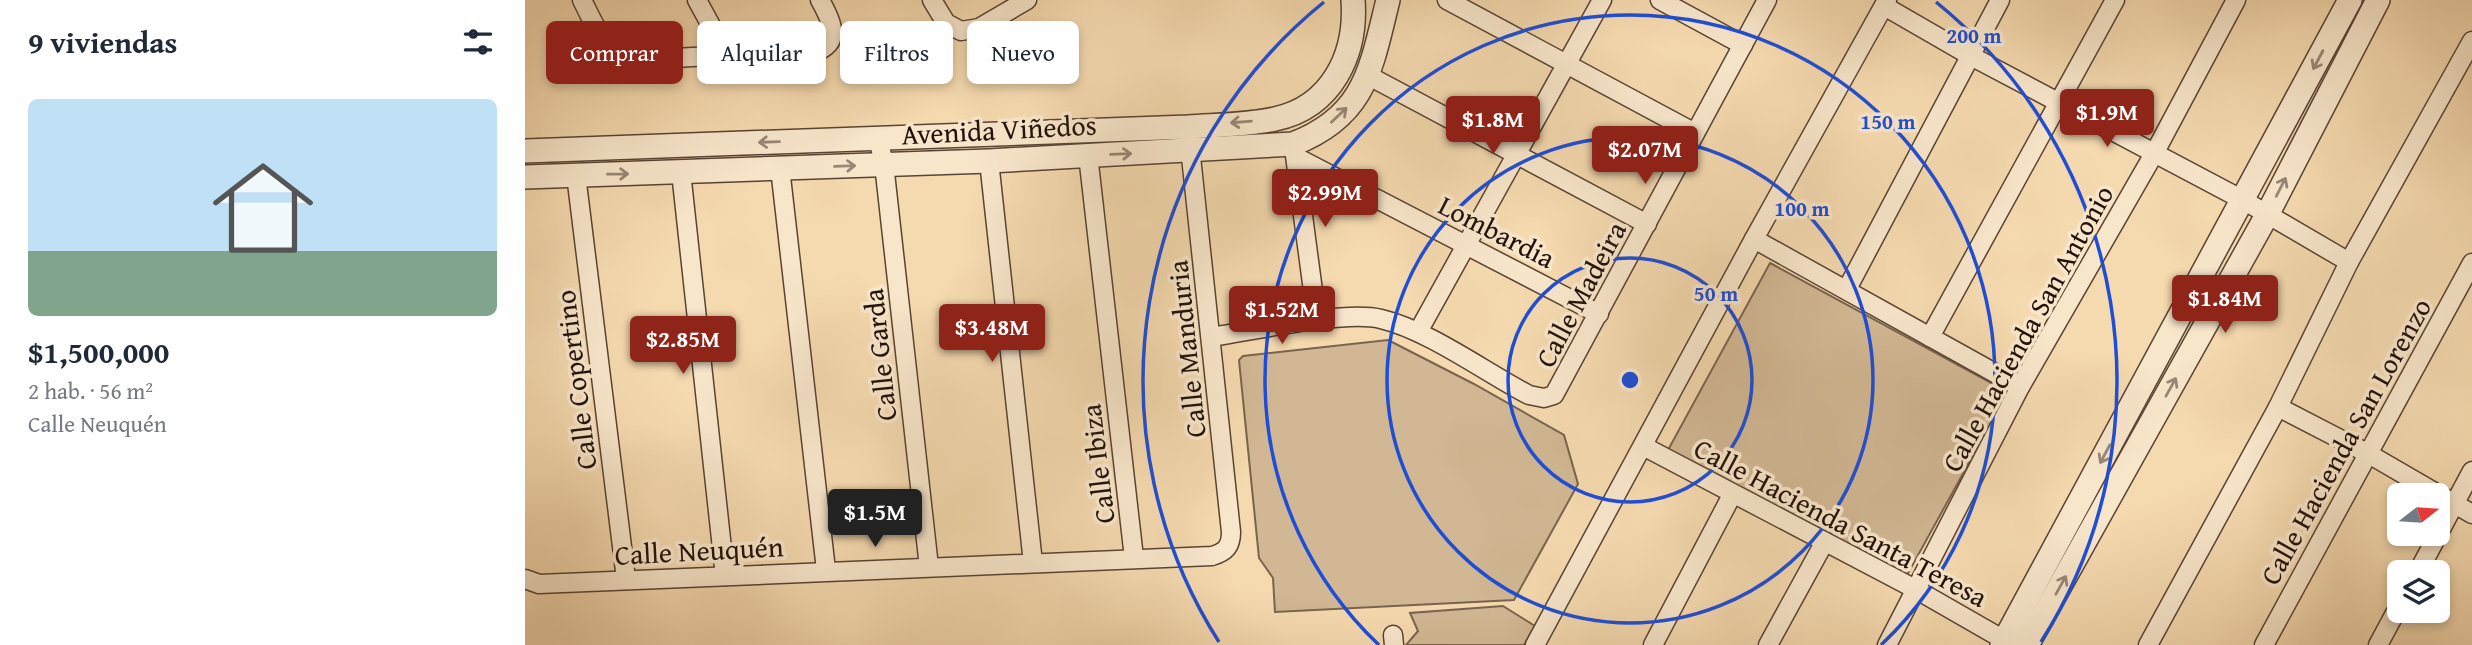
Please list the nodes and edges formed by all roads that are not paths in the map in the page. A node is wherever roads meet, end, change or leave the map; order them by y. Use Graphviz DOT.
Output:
graph roads {
  1 [pos="582,0"];
  2 [pos="697,0"];
  3 [pos="820,0"];
  4 [pos="932,0"];
  5 [pos="1027,0"];
  6 [pos="1353,0"];
  7 [pos="1388,0"];
  8 [pos="1447,0"];
  9 [pos="1602,0"];
  10 [pos="1660,0"];
  11 [pos="1767,0"];
  12 [pos="2000,0"];
  13 [pos="2115,0"];
  14 [pos="2235,0"];
  15 [pos="2350,0"];
  16 [pos="2378,0"];
  17 [pos="1885,3"];
  18 [pos="708,21"];
  19 [pos="2472,41"];
  20 [pos="1743,44"];
  21 [pos="826,46"];
  22 [pos="1969,55"];
  23 [pos="697,56"];
  24 [pos="1565,64"];
  25 [pos="1369,76"];
  26 [pos="2058,102"];
  27 [pos="1188,127"];
  28 [pos="1695,133"];
  29 [pos="879,138"];
  30 [pos="525,151"];
  31 [pos="1191,151"];
  32 [pos="1294,151"];
  33 [pos="2155,152"];
  34 [pos="1088,155"];
  35 [pos="1515,156"];
  36 [pos="989,161"];
  37 [pos="884,164"];
  38 [pos="780,169"];
  39 [pos="681,172"];
  40 [pos="576,175"];
  41 [pos="525,177"];
  42 [pos="2243,200"];
  43 [pos="2267,215"];
  44 [pos="1647,224"];
  45 [pos="1754,239"];
  46 [pos="1467,245"];
  47 [pos="2349,262"];
  48 [pos="2472,263"];
  49 [pos="1847,289"];
  50 [pos="1599,314"];
  51 [pos="1317,321"];
  52 [pos="1418,332"];
  53 [pos="1211,337"];
  54 [pos="1930,337"];
  55 [pos="2020,387"];
  56 [pos="2278,407"];
  57 [pos="1643,446"];
  58 [pos="2367,453"];
  59 [pos="2472,471"];
  60 [pos="1733,495"];
  61 [pos="2455,504"];
  62 [pos="2472,514"];
  63 [pos="1824,543"];
  64 [pos="1212,556"];
  65 [pos="1134,558"];
  66 [pos="2425,560"];
  67 [pos="1033,563"];
  68 [pos="929,567"];
  69 [pos="826,570"];
  70 [pos="725,576"];
  71 [pos="525,579"];
  72 [pos="626,579"];
  73 [pos="1916,590"];
  74 [pos="2390,623"];
  75 [pos="2006,643"];
  76 [pos="1535,645"];
  77 [pos="1653,645"];
  78 [pos="1768,645"];
  79 [pos="1887,645"];
  80 [pos="2027,645"];
  81 [pos="2148,645"];
  82 [pos="2264,645"];
  83 [pos="2378,645"];
  1 -- 23 [label="street"];
  2 -- 18 [label="street"];
  3 -- 21 [label="street"];
  4 -- 5 [label="street"];
  6 -- 27 [label="street, Avenida Viñedos, one-way"];
  7 -- 25 [label="street, Avenida Viñedos"];
  8 -- 24 [label="street"];
  9 -- 24 [label="street"];
  10 -- 20 [label="street"];
  11 -- 20 [label="street, Calle Madeira"];
  12 -- 22 [label="street"];
  13 -- 26 [label="street"];
  14 -- 33 [label="street, Calle Hacienda San Antonio"];
  15 -- 42 [label="street, one-way"];
  43 -- 16 [label="street, one-way"];
  17 -- 22 [label="street"];
  17 -- 45 [label="street"];
  19 -- 47 [label="street"];
  20 -- 28 [label="street, Calle Madeira"];
  22 -- 26 [label="street"];
  22 -- 49 [label="street"];
  24 -- 28 [label="street"];
  24 -- 35 [label="street"];
  32 -- 25 [label="street, Avenida Viñedos, one-way"];
  25 -- 35 [label="street"];
  26 -- 33 [label="street"];
  26 -- 54 [label="street"];
  27 -- 29 [label="street, Avenida Viñedos"];
  27 -- 31 [label="street, Calle Manduria"];
  28 -- 44 [label="street, Calle Madeira"];
  29 -- 30 [label="street, Avenida Viñedos, one-way"];
  29 -- 37 [label="street, Calle Garda"];
  31 -- 32 [label="street, Avenida Viñedos"];
  34 -- 31 [label="street, Avenida Viñedos, one-way"];
  31 -- 53 [label="street, Calle Manduria"];
  32 -- 46 [label="street, Lombardia"];
  32 -- 51 [label="street"];
  33 -- 42 [label="street"];
  33 -- 55 [label="street, Calle Hacienda San Antonio"];
  34 -- 36 [label="street, Avenida Viñedos"];
  34 -- 65 [label="street, Calle Ibiza"];
  35 -- 44 [label="street"];
  35 -- 46 [label="street"];
  36 -- 37 [label="street, Avenida Viñedos"];
  36 -- 67 [label="street"];
  38 -- 37 [label="street, Avenida Viñedos, one-way"];
  37 -- 68 [label="street, Calle Garda"];
  38 -- 39 [label="street, Avenida Viñedos"];
  38 -- 69 [label="street"];
  40 -- 39 [label="street, Avenida Viñedos, one-way"];
  39 -- 70 [label="street"];
  40 -- 41 [label="street, Avenida Viñedos"];
  40 -- 72 [label="street, Calle Copertino"];
  42 -- 43 [label="street"];
  42 -- 75 [label="street, one-way"];
  43 -- 47 [label="street"];
  80 -- 43 [label="street, one-way"];
  44 -- 50 [label="street, Calle Madeira"];
  45 -- 49 [label="street"];
  45 -- 57 [label="street"];
  46 -- 50 [label="street, Lombardia"];
  46 -- 52 [label="street"];
  47 -- 56 [label="street"];
  48 -- 58 [label="street, Calle Hacienda San Lorenzo"];
  49 -- 54 [label="street"];
  50 -- 52 [label="street, Calle Madeira"];
  51 -- 52 [label="street"];
  51 -- 53 [label="street"];
  53 -- 64 [label="street, Calle Manduria"];
  54 -- 55 [label="street"];
  55 -- 73 [label="street, Calle Hacienda San Antonio"];
  56 -- 58 [label="street"];
  56 -- 81 [label="street"];
  57 -- 60 [label="street, Calle Hacienda Santa Teresa"];
  57 -- 76 [label="street"];
  58 -- 61 [label="street"];
  58 -- 82 [label="street, Calle Hacienda San Lorenzo"];
  59 -- 61 [label="street"];
  60 -- 63 [label="street, Calle Hacienda Santa Teresa"];
  60 -- 77 [label="street"];
  61 -- 62 [label="street"];
  61 -- 66 [label="street"];
  63 -- 73 [label="street, Calle Hacienda Santa Teresa"];
  63 -- 78 [label="street"];
  64 -- 65 [label="street, Calle Neuquén"];
  65 -- 67 [label="street, Calle Neuquén"];
  67 -- 68 [label="street, Calle Neuquén"];
  68 -- 69 [label="street, Calle Neuquén"];
  69 -- 70 [label="street, Calle Neuquén"];
  70 -- 72 [label="street, Calle Neuquén"];
  71 -- 72 [label="street, Calle Neuquén"];
  73 -- 75 [label="street, Calle Hacienda Santa Teresa"];
  73 -- 79 [label="street, Calle Hacienda San Antonio"];
  74 -- 83 [label="street"];
}
